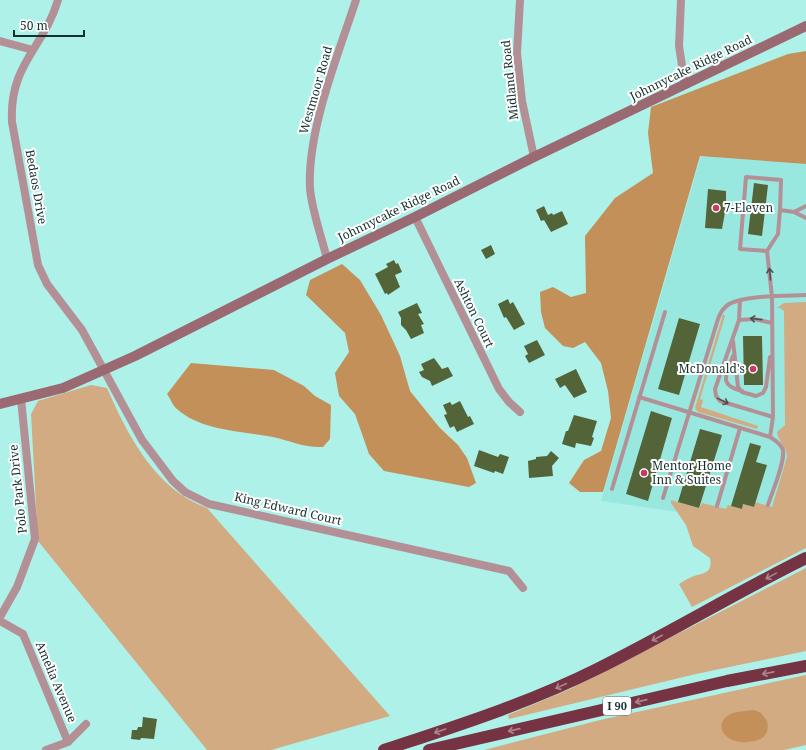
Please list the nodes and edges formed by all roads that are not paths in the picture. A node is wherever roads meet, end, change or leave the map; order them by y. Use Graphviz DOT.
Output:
graph roads {
  1 [pos="58,0"];
  2 [pos="356,0"];
  3 [pos="520,0"];
  4 [pos="681,0"];
  5 [pos="806,26"];
  6 [pos="0,41"];
  7 [pos="33,50"];
  8 [pos="685,85"];
  9 [pos="534,157"];
  10 [pos="806,206"];
  11 [pos="780,210"];
  12 [pos="794,212"];
  13 [pos="415,218"];
  14 [pos="806,218"];
  15 [pos="768,251"];
  16 [pos="327,259"];
  17 [pos="806,295"];
  18 [pos="772,297"];
  19 [pos="740,300"];
  20 [pos="665,312"];
  21 [pos="739,320"];
  22 [pos="772,323"];
  23 [pos="733,338"];
  24 [pos="771,343"];
  25 [pos="734,353"];
  26 [pos="104,370"];
  27 [pos="742,392"];
  28 [pos="639,397"];
  29 [pos="21,399"];
  30 [pos="0,404"];
  31 [pos="690,411"];
  32 [pos="520,412"];
  33 [pos="772,418"];
  34 [pos="740,428"];
  35 [pos="770,437"];
  36 [pos="612,489"];
  37 [pos="663,498"];
  38 [pos="768,505"];
  39 [pos="717,506"];
  40 [pos="806,558"];
  41 [pos="523,588"];
  42 [pos="0,617"];
  43 [pos="0,621"];
  44 [pos="806,666"];
  45 [pos="86,724"];
  46 [pos="68,742"];
  47 [pos="46,750"];
  48 [pos="384,750"];
  49 [pos="429,750"];
  1 -- 7 [label="street, Bedaos Drive"];
  2 -- 16 [label="street, Westmoor Road"];
  3 -- 9 [label="street, Midland Road"];
  4 -- 8 [label="street"];
  5 -- 8 [label="main road, Johnnycake Ridge Road"];
  6 -- 7 [label="street"];
  7 -- 26 [label="street, Bedaos Drive"];
  8 -- 9 [label="main road, Johnnycake Ridge Road"];
  9 -- 13 [label="main road, Johnnycake Ridge Road"];
  10 -- 12 [label="lane"];
  11 -- 12 [label="lane"];
  11 -- 15 [label="lane"];
  11 -- 15 [label="lane"];
  12 -- 14 [label="lane"];
  13 -- 16 [label="main road, Johnnycake Ridge Road"];
  13 -- 32 [label="street, Ashton Court"];
  18 -- 15 [label="lane, one-way"];
  16 -- 26 [label="main road, Johnnycake Ridge Road"];
  17 -- 18 [label="lane"];
  18 -- 19 [label="lane"];
  18 -- 22 [label="lane"];
  19 -- 21 [label="lane"];
  19 -- 31 [label="lane"];
  20 -- 28 [label="lane"];
  22 -- 21 [label="lane, one-way"];
  21 -- 23 [label="lane"];
  22 -- 24 [label="lane"];
  23 -- 25 [label="lane"];
  23 -- 33 [label="lane, one-way"];
  24 -- 27 [label="lane"];
  24 -- 33 [label="lane"];
  25 -- 27 [label="lane"];
  25 -- 27 [label="lane"];
  26 -- 29 [label="main road, Johnnycake Ridge Road"];
  26 -- 41 [label="street, King Edward Court"];
  28 -- 31 [label="lane"];
  28 -- 36 [label="lane"];
  29 -- 30 [label="main road, Johnnycake Ridge Road"];
  29 -- 42 [label="street, Polo Park Drive"];
  31 -- 34 [label="lane"];
  31 -- 37 [label="lane"];
  33 -- 35 [label="lane"];
  34 -- 35 [label="lane"];
  34 -- 39 [label="lane"];
  35 -- 38 [label="lane"];
  40 -- 48 [label="highway, one-way"];
  43 -- 46 [label="street, Amelia Avenue"];
  44 -- 49 [label="highway, I 90, one-way"];
  45 -- 46 [label="street"];
  46 -- 47 [label="street, Amelia Avenue"];
}
